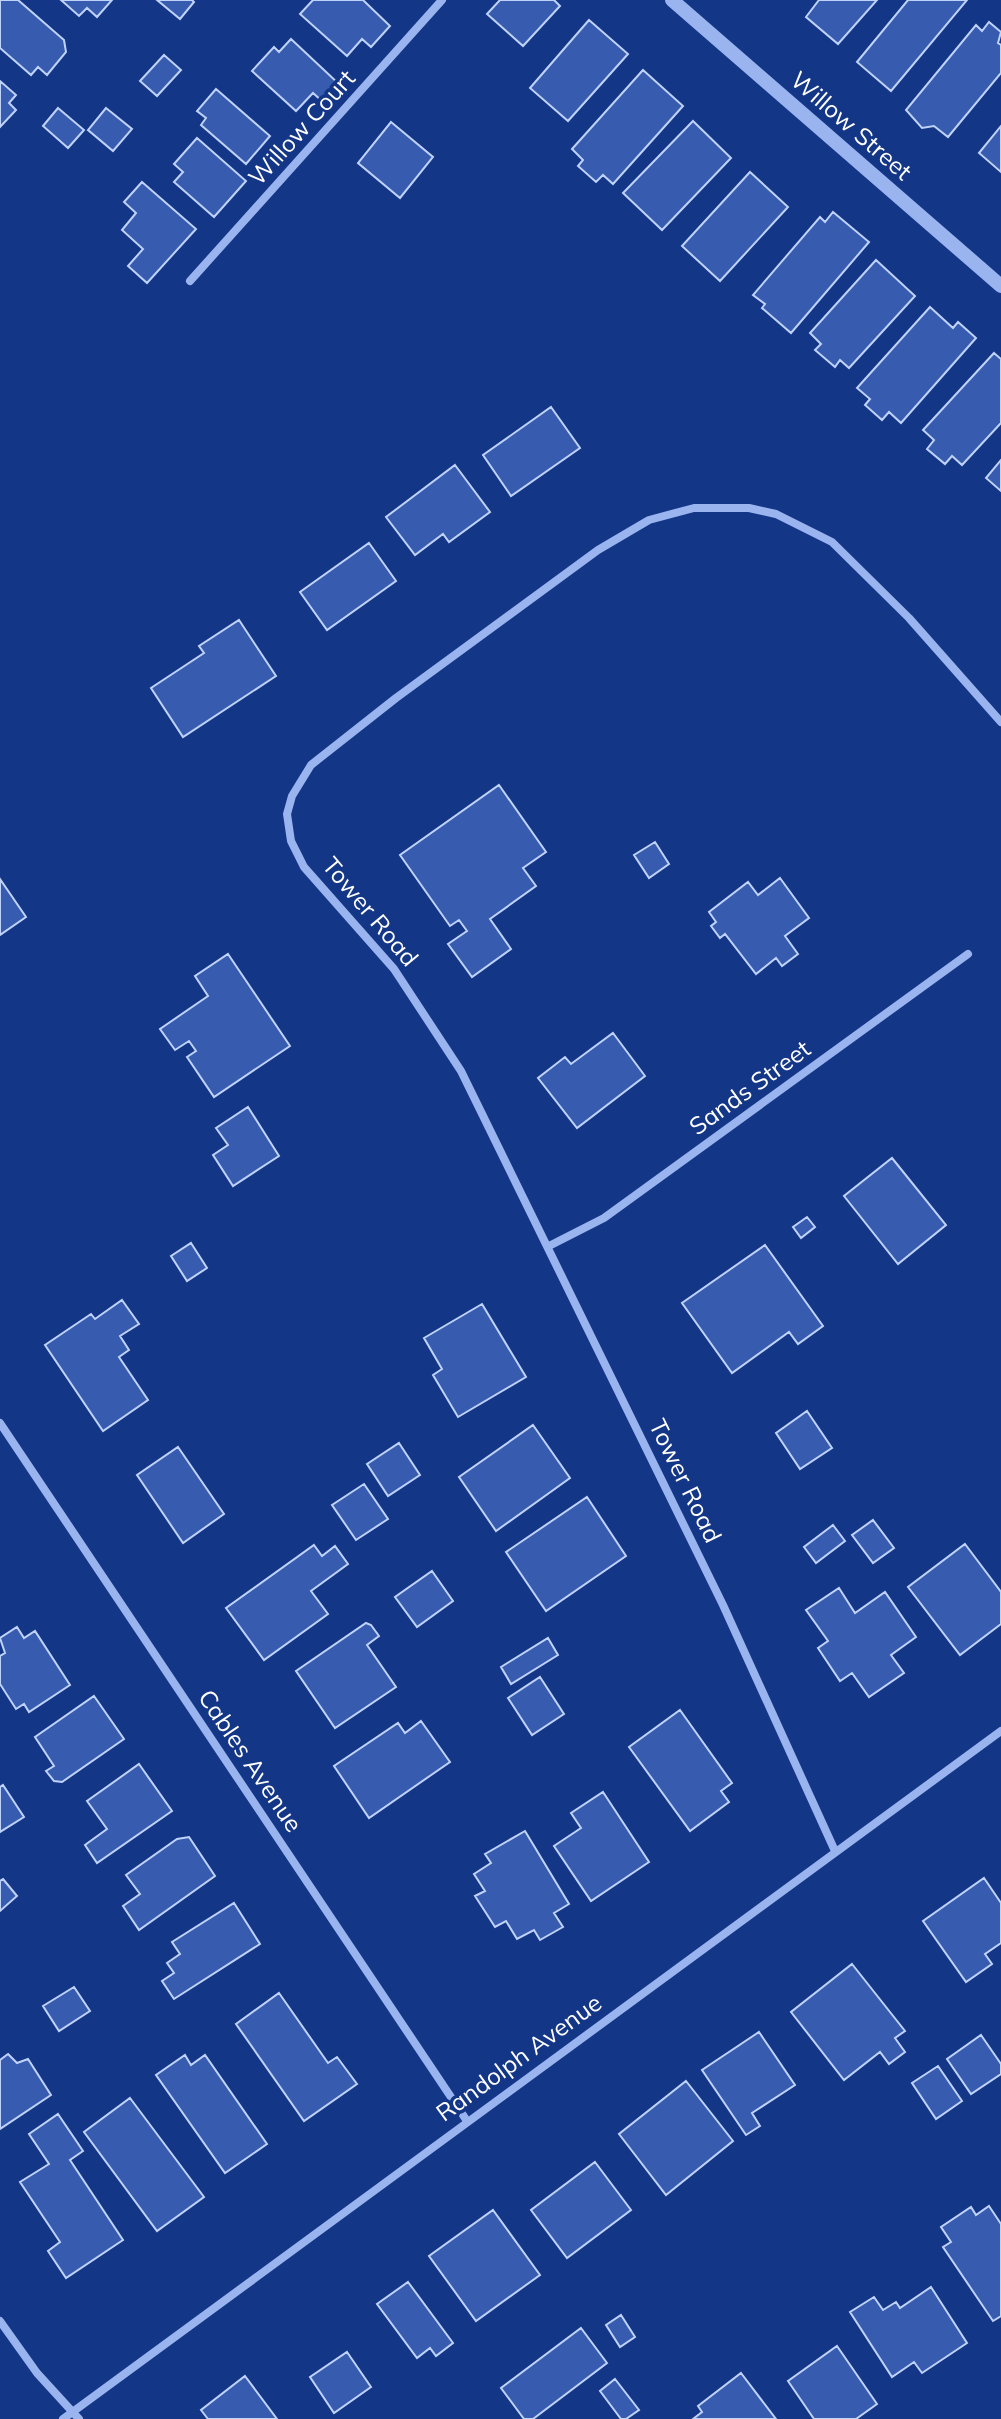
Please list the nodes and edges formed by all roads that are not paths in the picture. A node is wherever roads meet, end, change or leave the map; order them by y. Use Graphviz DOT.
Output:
graph roads {
  1 [pos="442,0"];
  2 [pos="672,0"];
  3 [pos="190,281"];
  4 [pos="1001,286"];
  5 [pos="1001,722"];
  6 [pos="968,954"];
  7 [pos="549,1246"];
  8 [pos="0,1423"];
  9 [pos="1001,1731"];
  10 [pos="835,1851"];
  11 [pos="467,2121"];
  12 [pos="0,2321"];
  13 [pos="76,2415"];
  14 [pos="63,2419"];
  1 -- 3 [label="street, Willow Court"];
  2 -- 4 [label="street, Willow Street"];
  5 -- 7 [label="street, Tower Road"];
  6 -- 7 [label="street, Sands Street"];
  7 -- 10 [label="street, Tower Road"];
  8 -- 11 [label="street, Cables Avenue"];
  9 -- 10 [label="street, Randolph Avenue"];
  10 -- 11 [label="street, Randolph Avenue"];
  11 -- 13 [label="street, Randolph Avenue"];
  12 -- 13 [label="street"];
  13 -- 14 [label="street, Randolph Avenue"];
}
